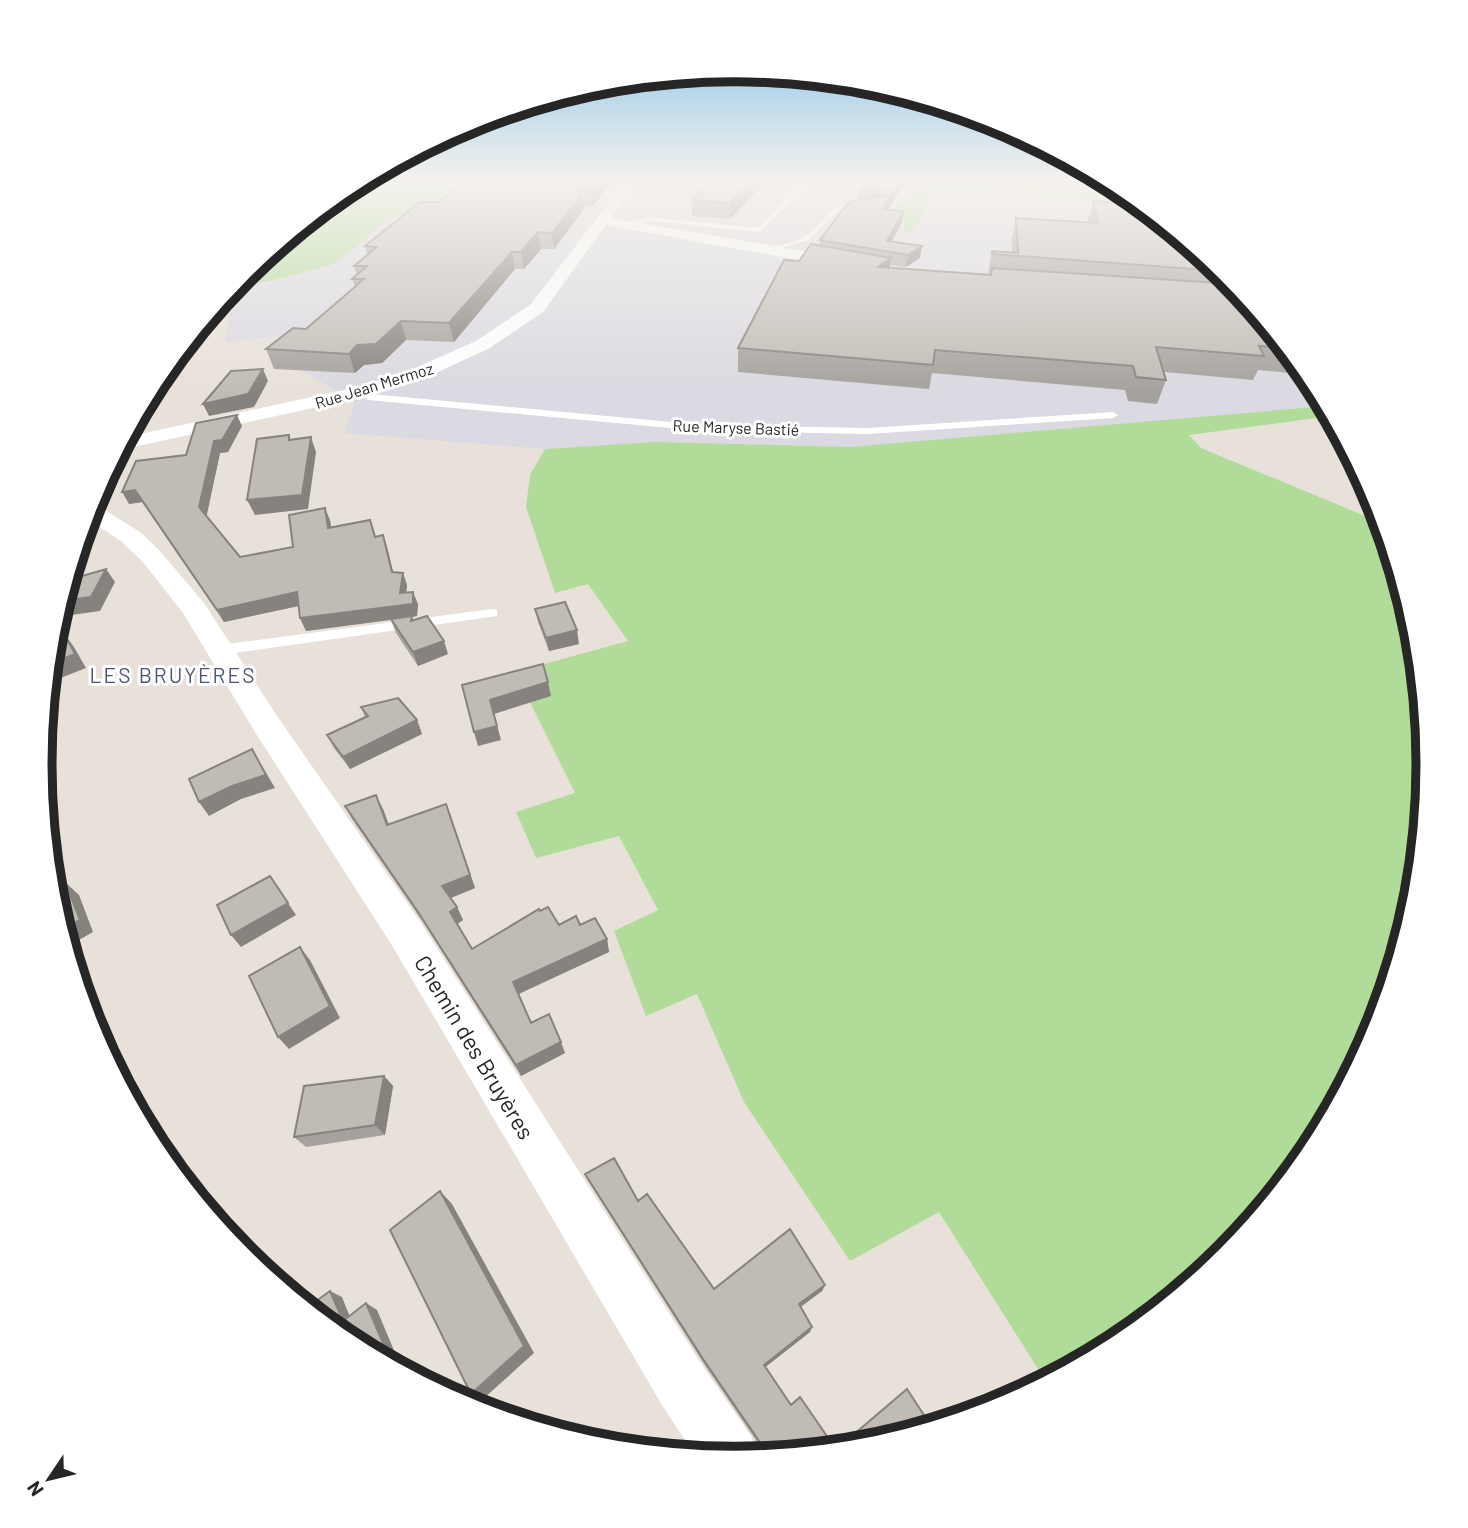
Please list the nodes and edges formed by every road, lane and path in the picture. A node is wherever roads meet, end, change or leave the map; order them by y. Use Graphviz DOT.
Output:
graph roads {
  1 [pos="579,250"];
  2 [pos="770,250"];
  3 [pos="864,267"];
  4 [pos="362,392"];
  5 [pos="1113,415"];
  6 [pos="134,441"];
  7 [pos="100,516"];
  8 [pos="492,614"];
  9 [pos="217,646"];
  10 [pos="722,1445"];
  1 -- 4 [label="street, Rue Jean Mermoz"];
  2 -- 3 [label="street"];
  4 -- 5 [label="lane, Rue Maryse Bastié"];
  4 -- 6 [label="street, Rue Jean Mermoz"];
  7 -- 9 [label="street, Chemin des Bruyères"];
  8 -- 9 [label="lane"];
  9 -- 10 [label="street, Chemin des Bruyères"];
}
